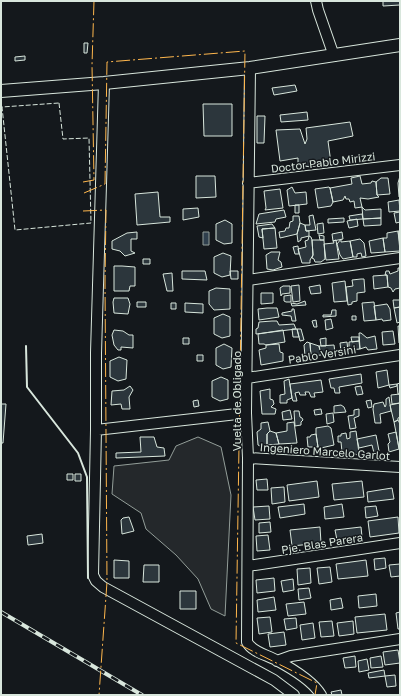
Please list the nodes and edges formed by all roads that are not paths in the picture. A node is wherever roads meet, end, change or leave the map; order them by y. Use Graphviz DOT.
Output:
graph roads {
  1 [pos="316,1"];
  2 [pos="400,45"];
  3 [pos="334,56"];
  4 [pos="250,68"];
  5 [pos="104,83"];
  6 [pos="1,90"];
  7 [pos="400,164"];
  8 [pos="248,183"];
  9 [pos="400,258"];
  10 [pos="248,280"];
  11 [pos="400,355"];
  12 [pos="247,378"];
  13 [pos="246,413"];
  14 [pos="96,430"];
  15 [pos="248,458"];
  16 [pos="400,467"];
  17 [pos="400,543"];
  18 [pos="248,566"];
  19 [pos="400,639"];
  20 [pos="277,661"];
  21 [pos="294,695"];
  22 [pos="321,695"];
  1 -- 3 [label="street"];
  2 -- 3 [label="main road"];
  3 -- 4 [label="main road"];
  4 -- 5 [label="main road"];
  4 -- 8 [label="street, Vuelta de Obligado"];
  5 -- 6 [label="main road"];
  5 -- 14 [label="street"];
  7 -- 8 [label="street, Doctor Pablo Mirizzi"];
  8 -- 10 [label="street, Vuelta de Obligado"];
  9 -- 10 [label="street"];
  10 -- 12 [label="street, Vuelta de Obligado"];
  11 -- 12 [label="street, Pablo Versini"];
  12 -- 13 [label="street, Vuelta de Obligado"];
  13 -- 14 [label="street"];
  13 -- 15 [label="street, Vuelta de Obligado"];
  14 -- 21 [label="street"];
  15 -- 16 [label="street, Ingeniero Marcelo Garlot"];
  15 -- 18 [label="street, Vuelta de Obligado"];
  17 -- 18 [label="street, Pje. Blas Parera"];
  18 -- 20 [label="street, Vuelta de Obligado"];
  19 -- 20 [label="street"];
  20 -- 22 [label="street, Vuelta de Obligado"];
}
